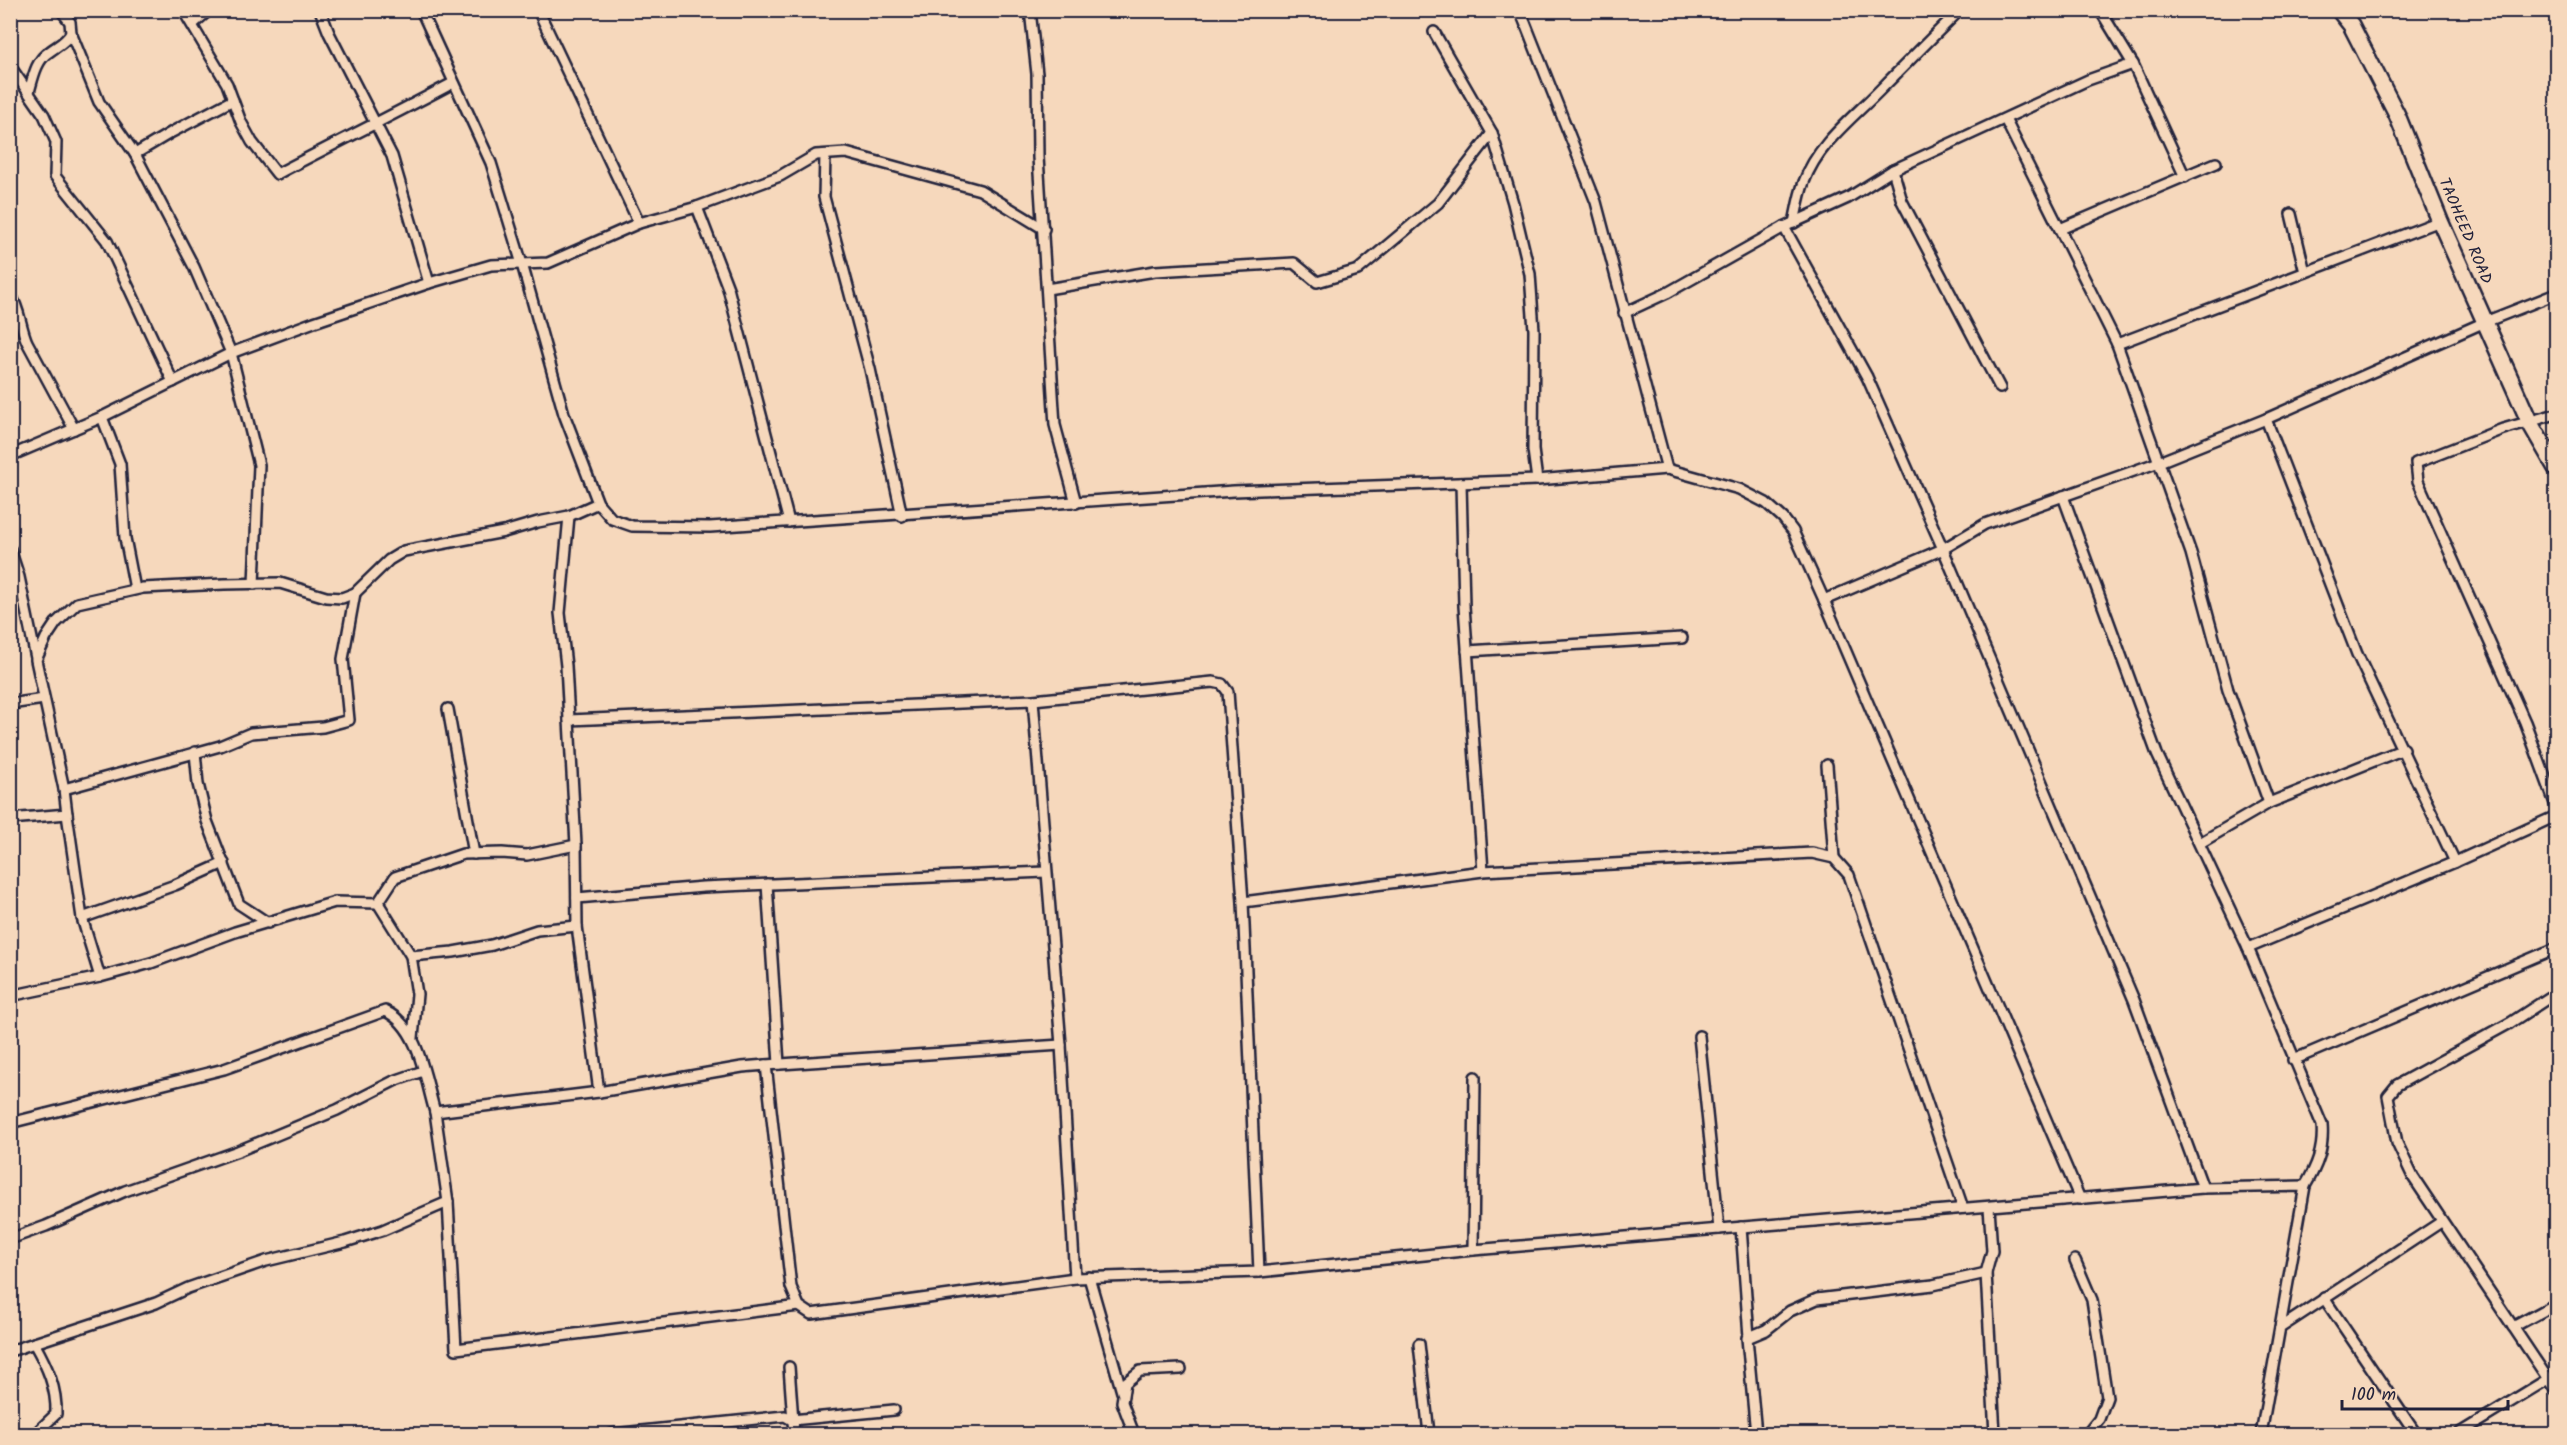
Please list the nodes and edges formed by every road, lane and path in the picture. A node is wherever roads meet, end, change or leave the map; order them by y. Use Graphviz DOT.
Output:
graph roads {
  1 [pos="61,10"];
  2 [pos="183,10"];
  3 [pos="209,10"];
  4 [pos="320,10"];
  5 [pos="422,10"];
  6 [pos="538,10"];
  7 [pos="1030,10"];
  8 [pos="1520,10"];
  9 [pos="1960,10"];
  10 [pos="2100,10"];
  11 [pos="2339,10"];
  12 [pos="193,24"];
  13 [pos="1434,32"];
  14 [pos="72,33"];
  15 [pos="2133,64"];
  16 [pos="10,66"];
  17 [pos="453,83"];
  18 [pos="29,92"];
  19 [pos="233,100"];
  20 [pos="2005,119"];
  21 [pos="378,124"];
  22 [pos="1492,134"];
  23 [pos="135,154"];
  24 [pos="825,155"];
  25 [pos="2216,163"];
  26 [pos="1893,170"];
  27 [pos="2185,177"];
  28 [pos="697,207"];
  29 [pos="2291,214"];
  30 [pos="2440,221"];
  31 [pos="1794,223"];
  32 [pos="639,224"];
  33 [pos="1784,227"];
  34 [pos="1044,229"];
  35 [pos="2060,229"];
  36 [pos="522,264"];
  37 [pos="2305,272"];
  38 [pos="429,283"];
  39 [pos="1047,290"];
  40 [pos="10,294"];
  41 [pos="2556,294"];
  42 [pos="1624,313"];
  43 [pos="2485,322"];
  44 [pos="2117,344"];
  45 [pos="231,353"];
  46 [pos="173,382"];
  47 [pos="2001,388"];
  48 [pos="2556,414"];
  49 [pos="102,417"];
  50 [pos="2266,419"];
  51 [pos="2530,423"];
  52 [pos="74,429"];
  53 [pos="10,456"];
  54 [pos="2159,462"];
  55 [pos="2556,468"];
  56 [pos="1667,469"];
  57 [pos="1537,480"];
  58 [pos="1461,483"];
  59 [pos="2063,496"];
  60 [pos="598,502"];
  61 [pos="1076,503"];
  62 [pos="568,516"];
  63 [pos="902,516"];
  64 [pos="789,522"];
  65 [pos="10,549"];
  66 [pos="1943,549"];
  67 [pos="254,584"];
  68 [pos="15,588"];
  69 [pos="135,590"];
  70 [pos="355,593"];
  71 [pos="1824,600"];
  72 [pos="1682,638"];
  73 [pos="1467,651"];
  74 [pos="36,660"];
  75 [pos="44,699"];
  76 [pos="1033,700"];
  77 [pos="10,704"];
  78 [pos="448,709"];
  79 [pos="569,720"];
  80 [pos="2404,749"];
  81 [pos="195,752"];
  82 [pos="1827,765"];
  83 [pos="64,789"];
  84 [pos="2269,803"];
  85 [pos="2556,807"];
  86 [pos="67,814"];
  87 [pos="2556,816"];
  88 [pos="10,819"];
  89 [pos="2200,843"];
  90 [pos="576,845"];
  91 [pos="474,854"];
  92 [pos="1834,858"];
  93 [pos="2455,862"];
  94 [pos="224,863"];
  95 [pos="1483,870"];
  96 [pos="1046,872"];
  97 [pos="767,884"];
  98 [pos="577,898"];
  99 [pos="1243,902"];
  100 [pos="378,903"];
  101 [pos="82,918"];
  102 [pos="268,922"];
  103 [pos="577,926"];
  104 [pos="2248,948"];
  105 [pos="2556,948"];
  106 [pos="411,956"];
  107 [pos="100,976"];
  108 [pos="2556,993"];
  109 [pos="10,996"];
  110 [pos="1699,1036"];
  111 [pos="413,1038"];
  112 [pos="1061,1045"];
  113 [pos="2293,1060"];
  114 [pos="766,1065"];
  115 [pos="779,1065"];
  116 [pos="423,1071"];
  117 [pos="1475,1077"];
  118 [pos="599,1092"];
  119 [pos="435,1112"];
  120 [pos="10,1123"];
  121 [pos="2305,1186"];
  122 [pos="2203,1188"];
  123 [pos="2080,1198"];
  124 [pos="448,1203"];
  125 [pos="1963,1208"];
  126 [pos="1989,1208"];
  127 [pos="2441,1222"];
  128 [pos="1741,1227"];
  129 [pos="1719,1229"];
  130 [pos="10,1239"];
  131 [pos="1473,1250"];
  132 [pos="2075,1260"];
  133 [pos="1259,1272"];
  134 [pos="1986,1273"];
  135 [pos="1089,1277"];
  136 [pos="1075,1278"];
  137 [pos="2324,1298"];
  138 [pos="2556,1304"];
  139 [pos="799,1306"];
  140 [pos="2513,1327"];
  141 [pos="2280,1328"];
  142 [pos="1749,1337"];
  143 [pos="34,1343"];
  144 [pos="1419,1344"];
  145 [pos="10,1351"];
  146 [pos="789,1367"];
  147 [pos="1181,1369"];
  148 [pos="2548,1379"];
  149 [pos="1122,1392"];
  150 [pos="2556,1392"];
  151 [pos="894,1410"];
  152 [pos="792,1420"];
  153 [pos="35,1434"];
  154 [pos="612,1434"];
  155 [pos="794,1434"];
  156 [pos="1134,1434"];
  157 [pos="1430,1434"];
  158 [pos="1756,1434"];
  159 [pos="1995,1434"];
  160 [pos="2087,1434"];
  161 [pos="2261,1434"];
  162 [pos="2416,1434"];
  163 [pos="2458,1434"];
  1 -- 14 [label="street"];
  2 -- 12 [label="street"];
  3 -- 12 [label="street"];
  4 -- 21 [label="street"];
  5 -- 17 [label="street"];
  6 -- 32 [label="street"];
  7 -- 34 [label="street"];
  8 -- 42 [label="street"];
  9 -- 31 [label="street"];
  10 -- 15 [label="street"];
  11 -- 30 [label="main road, TAOHEED ROAD"];
  12 -- 19 [label="street"];
  13 -- 22 [label="street"];
  14 -- 18 [label="street"];
  14 -- 23 [label="street"];
  15 -- 20 [label="street"];
  15 -- 27 [label="street"];
  16 -- 18 [label="street"];
  17 -- 21 [label="street"];
  17 -- 36 [label="street"];
  18 -- 46 [label="street"];
  19 -- 21 [label="street"];
  19 -- 23 [label="street"];
  20 -- 26 [label="street"];
  20 -- 35 [label="street"];
  21 -- 38 [label="street"];
  22 -- 39 [label="street"];
  22 -- 57 [label="street"];
  23 -- 45 [label="street"];
  24 -- 28 [label="street"];
  24 -- 34 [label="street"];
  24 -- 63 [label="street"];
  25 -- 27 [label="street"];
  26 -- 31 [label="street"];
  26 -- 47 [label="street"];
  27 -- 35 [label="street"];
  28 -- 32 [label="street"];
  28 -- 64 [label="street"];
  29 -- 37 [label="street"];
  30 -- 37 [label="street"];
  30 -- 43 [label="main road, TAOHEED ROAD"];
  31 -- 33 [label="street"];
  32 -- 36 [label="street"];
  33 -- 42 [label="street"];
  33 -- 66 [label="street"];
  34 -- 39 [label="street"];
  35 -- 44 [label="street"];
  36 -- 38 [label="street"];
  36 -- 60 [label="street"];
  37 -- 44 [label="street"];
  38 -- 45 [label="street"];
  39 -- 61 [label="street"];
  40 -- 52 [label="street"];
  41 -- 43 [label="street"];
  42 -- 56 [label="street"];
  43 -- 50 [label="street"];
  43 -- 51 [label="main road, TAOHEED ROAD"];
  44 -- 54 [label="street"];
  45 -- 46 [label="street"];
  45 -- 67 [label="street"];
  46 -- 49 [label="street"];
  48 -- 51 [label="street"];
  49 -- 52 [label="street"];
  49 -- 69 [label="street"];
  50 -- 54 [label="street"];
  50 -- 80 [label="street"];
  51 -- 55 [label="main road, TAOHEED ROAD"];
  51 -- 85 [label="street"];
  52 -- 53 [label="street"];
  54 -- 59 [label="street"];
  54 -- 84 [label="street"];
  56 -- 57 [label="street"];
  56 -- 71 [label="street"];
  57 -- 58 [label="street"];
  58 -- 61 [label="street"];
  58 -- 73 [label="street"];
  59 -- 66 [label="street"];
  59 -- 89 [label="street"];
  60 -- 62 [label="street"];
  60 -- 64 [label="street"];
  61 -- 63 [label="street"];
  62 -- 70 [label="street"];
  62 -- 79 [label="street"];
  63 -- 64 [label="street"];
  65 -- 68 [label="street"];
  66 -- 71 [label="street"];
  66 -- 122 [label="street"];
  67 -- 69 [label="street"];
  67 -- 70 [label="street"];
  68 -- 74 [label="street"];
  69 -- 74 [label="street"];
  70 -- 81 [label="street"];
  71 -- 123 [label="street"];
  72 -- 73 [label="street"];
  73 -- 95 [label="street"];
  74 -- 75 [label="street"];
  75 -- 77 [label="street"];
  75 -- 83 [label="street"];
  76 -- 79 [label="street"];
  76 -- 96 [label="street"];
  76 -- 99 [label="street"];
  78 -- 91 [label="street"];
  79 -- 90 [label="street"];
  80 -- 84 [label="street"];
  80 -- 93 [label="street"];
  81 -- 83 [label="street"];
  81 -- 94 [label="street"];
  82 -- 92 [label="street"];
  83 -- 86 [label="street"];
  84 -- 89 [label="street"];
  86 -- 88 [label="street"];
  86 -- 101 [label="street"];
  87 -- 93 [label="street"];
  89 -- 104 [label="street"];
  90 -- 91 [label="street"];
  90 -- 98 [label="street"];
  91 -- 100 [label="street"];
  92 -- 95 [label="street"];
  92 -- 125 [label="street"];
  93 -- 104 [label="street"];
  94 -- 101 [label="street"];
  94 -- 102 [label="street"];
  95 -- 99 [label="street"];
  96 -- 97 [label="street"];
  96 -- 112 [label="street"];
  97 -- 98 [label="street"];
  97 -- 115 [label="street"];
  98 -- 103 [label="street"];
  99 -- 133 [label="street"];
  100 -- 102 [label="street"];
  100 -- 106 [label="street"];
  101 -- 107 [label="street"];
  102 -- 107 [label="street"];
  103 -- 106 [label="street"];
  103 -- 118 [label="street"];
  104 -- 113 [label="street"];
  105 -- 113 [label="street"];
  106 -- 111 [label="street"];
  107 -- 109 [label="street"];
  108 -- 127 [label="street"];
  110 -- 129 [label="street"];
  111 -- 116 [label="street"];
  111 -- 120 [label="street"];
  112 -- 115 [label="street"];
  112 -- 136 [label="street"];
  113 -- 121 [label="street"];
  114 -- 115 [label="street"];
  114 -- 118 [label="street"];
  114 -- 139 [label="street"];
  116 -- 119 [label="street"];
  116 -- 130 [label="street"];
  117 -- 131 [label="street"];
  118 -- 119 [label="street"];
  119 -- 124 [label="street"];
  121 -- 122 [label="street"];
  121 -- 141 [label="street"];
  122 -- 123 [label="street"];
  123 -- 126 [label="street"];
  124 -- 139 [label="street"];
  124 -- 143 [label="street"];
  125 -- 126 [label="street"];
  125 -- 128 [label="street"];
  126 -- 134 [label="street"];
  127 -- 137 [label="street"];
  127 -- 140 [label="street"];
  128 -- 129 [label="street"];
  128 -- 142 [label="street"];
  129 -- 131 [label="street"];
  131 -- 133 [label="street"];
  132 -- 160 [label="street"];
  133 -- 135 [label="street"];
  134 -- 142 [label="street"];
  134 -- 159 [label="street"];
  135 -- 136 [label="street"];
  135 -- 149 [label="street"];
  136 -- 139 [label="street"];
  137 -- 141 [label="street"];
  137 -- 162 [label="street"];
  138 -- 140 [label="street"];
  140 -- 148 [label="street"];
  141 -- 161 [label="street"];
  142 -- 158 [label="street"];
  143 -- 145 [label="street"];
  143 -- 153 [label="street"];
  144 -- 157 [label="street"];
  146 -- 152 [label="street"];
  147 -- 149 [label="street"];
  148 -- 150 [label="street"];
  148 -- 163 [label="street"];
  149 -- 156 [label="street"];
  151 -- 152 [label="street"];
  152 -- 154 [label="street"];
  152 -- 155 [label="street"];
}
